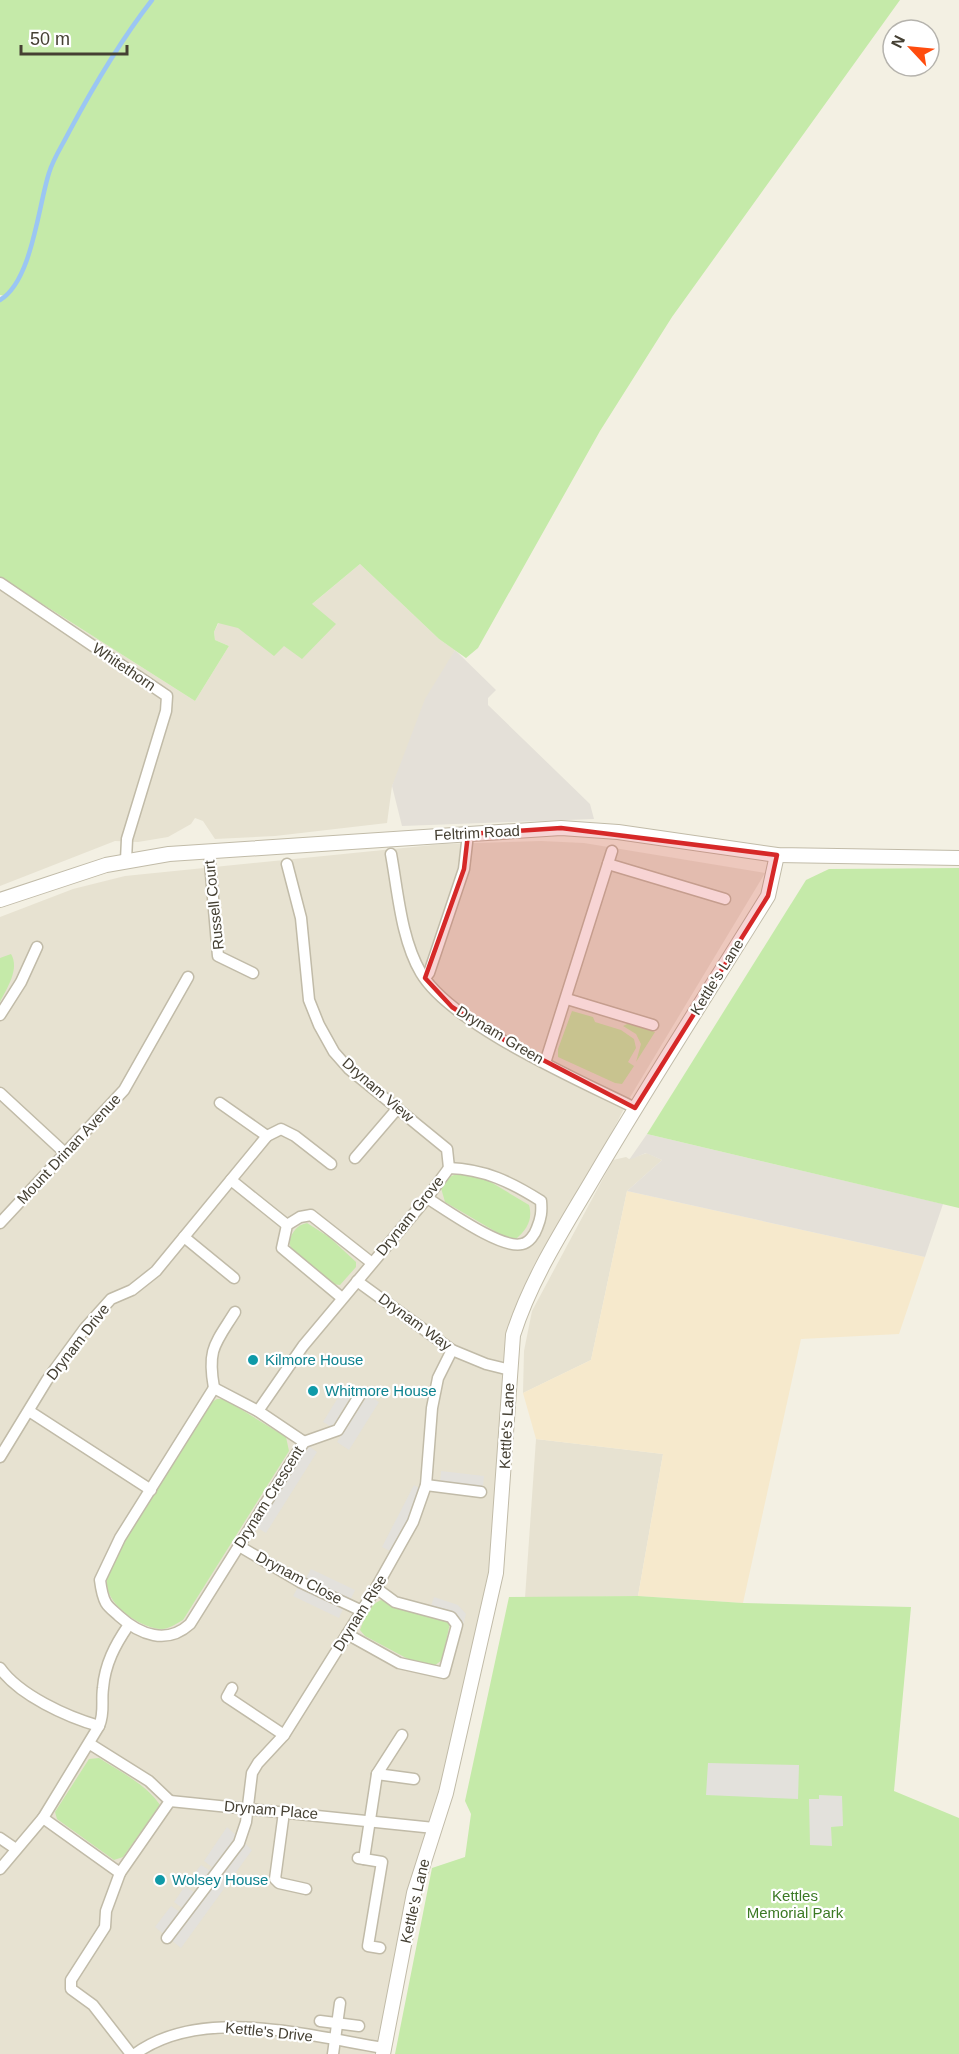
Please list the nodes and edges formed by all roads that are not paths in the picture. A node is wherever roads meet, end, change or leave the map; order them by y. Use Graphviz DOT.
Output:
graph roads {
  1 [pos="0,583"];
  2 [pos="468,834"];
  3 [pos="209,851"];
  4 [pos="612,851"];
  5 [pos="391,854"];
  6 [pos="777,855"];
  7 [pos="959,858"];
  8 [pos="126,860"];
  9 [pos="287,864"];
  10 [pos="608,864"];
  11 [pos="725,898"];
  12 [pos="0,900"];
  13 [pos="38,947"];
  14 [pos="254,973"];
  15 [pos="188,977"];
  16 [pos="425,978"];
  17 [pos="567,999"];
  18 [pos="0,1015"];
  19 [pos="653,1025"];
  20 [pos="545,1063"];
  21 [pos="0,1093"];
  22 [pos="220,1103"];
  23 [pos="635,1108"];
  24 [pos="397,1110"];
  25 [pos="267,1136"];
  26 [pos="65,1153"];
  27 [pos="355,1158"];
  28 [pos="331,1164"];
  29 [pos="449,1168"];
  30 [pos="231,1180"];
  31 [pos="427,1198"];
  32 [pos="0,1223"];
  33 [pos="287,1225"];
  34 [pos="184,1237"];
  35 [pos="372,1263"];
  36 [pos="234,1278"];
  37 [pos="357,1281"];
  38 [pos="342,1298"];
  39 [pos="235,1312"];
  40 [pos="452,1350"];
  41 [pos="510,1370"];
  42 [pos="214,1388"];
  43 [pos="361,1393"];
  44 [pos="258,1411"];
  45 [pos="29,1412"];
  46 [pos="304,1442"];
  47 [pos="0,1457"];
  48 [pos="426,1485"];
  49 [pos="151,1490"];
  50 [pos="481,1492"];
  51 [pos="239,1546"];
  52 [pos="376,1588"];
  53 [pos="360,1610"];
  54 [pos="128,1626"];
  55 [pos="347,1634"];
  56 [pos="1,1671"];
  57 [pos="232,1688"];
  58 [pos="99,1726"];
  59 [pos="402,1735"];
  60 [pos="284,1736"];
  61 [pos="90,1744"];
  62 [pos="377,1774"];
  63 [pos="414,1779"];
  64 [pos="170,1801"];
  65 [pos="246,1808"];
  66 [pos="284,1812"];
  67 [pos="43,1818"];
  68 [pos="372,1820"];
  69 [pos="434,1828"];
  70 [pos="0,1838"];
  71 [pos="16,1849"];
  72 [pos="0,1869"];
  73 [pos="120,1873"];
  74 [pos="306,1889"];
  75 [pos="167,1938"];
  76 [pos="380,1948"];
  77 [pos="340,2003"];
  78 [pos="320,2021"];
  79 [pos="338,2023"];
  80 [pos="359,2026"];
  81 [pos="335,2040"];
  82 [pos="384,2051"];
  83 [pos="133,2054"];
  84 [pos="333,2054"];
  1 -- 8 [label="street, Whitethorn"];
  2 -- 3 [label="street, Feltrim Road"];
  2 -- 6 [label="street, Feltrim Road"];
  2 -- 16 [label="street"];
  3 -- 8 [label="street, Feltrim Road"];
  3 -- 14 [label="street, Russell Court"];
  4 -- 10 [label="street"];
  5 -- 16 [label="street, Drynam Green"];
  6 -- 7 [label="street, Feltrim Road"];
  6 -- 23 [label="street, Kettle's Lane"];
  8 -- 12 [label="street, Feltrim Road"];
  9 -- 24 [label="street, Drynam View"];
  10 -- 11 [label="street"];
  10 -- 17 [label="street"];
  13 -- 18 [label="street"];
  15 -- 26 [label="street, Mount Drinan Avenue"];
  16 -- 20 [label="street, Drynam Green"];
  17 -- 19 [label="street"];
  17 -- 20 [label="street"];
  20 -- 23 [label="street, Drynam Green"];
  21 -- 26 [label="street"];
  22 -- 25 [label="street"];
  23 -- 41 [label="street, Kettle's Lane"];
  24 -- 27 [label="street"];
  24 -- 29 [label="street, Drynam View"];
  25 -- 28 [label="street"];
  25 -- 30 [label="street, Drynam Drive"];
  26 -- 32 [label="street, Mount Drinan Avenue"];
  29 -- 31 [label="street, Drynam Grove"];
  29 -- 31 [label="street"];
  30 -- 33 [label="street"];
  30 -- 34 [label="street, Drynam Drive"];
  31 -- 35 [label="street, Drynam Grove"];
  33 -- 35 [label="street, Drynam Grove"];
  33 -- 38 [label="street"];
  34 -- 36 [label="street"];
  34 -- 45 [label="street, Drynam Drive"];
  35 -- 37 [label="street, Drynam Grove"];
  37 -- 38 [label="street, Drynam Grove"];
  37 -- 40 [label="street, Drynam Way"];
  38 -- 44 [label="street, Drynam Grove"];
  39 -- 42 [label="street"];
  40 -- 41 [label="street, Drynam Way"];
  40 -- 48 [label="street, Drynam Rise"];
  41 -- 69 [label="street, Kettle's Lane"];
  42 -- 44 [label="street, Drynam Crescent"];
  42 -- 49 [label="street, Drynam Crescent"];
  43 -- 46 [label="street"];
  44 -- 46 [label="street, Drynam Crescent"];
  45 -- 47 [label="street, Drynam Drive"];
  45 -- 49 [label="street"];
  46 -- 51 [label="street, Drynam Crescent"];
  48 -- 50 [label="street"];
  48 -- 52 [label="street, Drynam Rise"];
  49 -- 54 [label="street, Drynam Crescent"];
  51 -- 53 [label="street, Drynam Close"];
  51 -- 54 [label="street, Drynam Crescent"];
  52 -- 53 [label="street, Drynam Rise"];
  52 -- 55 [label="street"];
  53 -- 55 [label="street, Drynam Rise"];
  54 -- 58 [label="street"];
  55 -- 60 [label="street, Drynam Rise"];
  56 -- 58 [label="street"];
  57 -- 60 [label="street"];
  58 -- 61 [label="street"];
  59 -- 62 [label="street"];
  60 -- 65 [label="street, Drynam Rise"];
  61 -- 64 [label="street"];
  61 -- 67 [label="street"];
  62 -- 63 [label="street"];
  62 -- 68 [label="street"];
  64 -- 65 [label="street, Drynam Place"];
  64 -- 73 [label="street"];
  65 -- 66 [label="street, Drynam Place"];
  65 -- 75 [label="street"];
  66 -- 68 [label="street, Drynam Place"];
  66 -- 74 [label="street"];
  67 -- 71 [label="street"];
  67 -- 73 [label="street"];
  68 -- 69 [label="street, Drynam Place"];
  68 -- 76 [label="street"];
  69 -- 82 [label="street, Kettle's Lane"];
  70 -- 71 [label="street"];
  71 -- 72 [label="street"];
  73 -- 83 [label="street"];
  77 -- 79 [label="street"];
  78 -- 79 [label="street, Kettle's Drive"];
  79 -- 80 [label="street, Kettle's Drive"];
  79 -- 81 [label="street"];
  81 -- 82 [label="street, Kettle's Drive"];
  81 -- 83 [label="street, Kettle's Drive"];
  81 -- 84 [label="street"];
}
